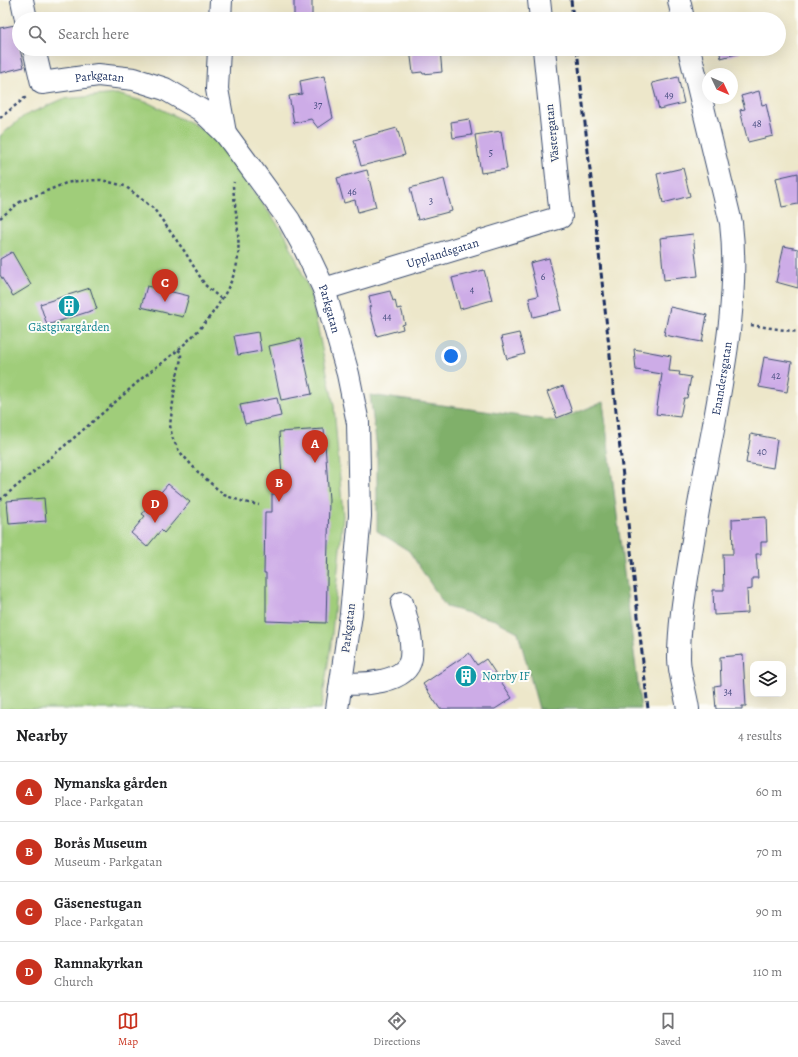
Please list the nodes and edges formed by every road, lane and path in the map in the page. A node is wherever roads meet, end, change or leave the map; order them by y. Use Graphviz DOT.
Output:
graph roads {
  1 [pos="22,0"];
  2 [pos="221,0"];
  3 [pos="539,0"];
  4 [pos="680,0"];
  5 [pos="25,12"];
  6 [pos="220,12"];
  7 [pos="540,12"];
  8 [pos="682,12"];
  9 [pos="36,56"];
  10 [pos="219,56"];
  11 [pos="545,56"];
  12 [pos="691,56"];
  13 [pos="42,83"];
  14 [pos="0,118"];
  15 [pos="225,133"];
  16 [pos="248,164"];
  17 [pos="561,217"];
  18 [pos="0,218"];
  19 [pos="324,288"];
  20 [pos="221,299"];
  21 [pos="760,326"];
  22 [pos="798,332"];
  23 [pos="178,350"];
  24 [pos="0,500"];
  25 [pos="259,505"];
  26 [pos="402,603"];
  27 [pos="341,683"];
  28 [pos="337,709"];
  29 [pos="688,709"];
  1 -- 5 [label="street"];
  2 -- 6 [label="street"];
  3 -- 7 [label="street"];
  4 -- 8 [label="street"];
  9 -- 13 [label="street"];
  10 -- 15 [label="street"];
  11 -- 17 [label="street, Västergatan"];
  12 -- 29 [label="street, Enandersgatan"];
  13 -- 14 [label="path"];
  13 -- 15 [label="street, Parkgatan"];
  15 -- 16 [label="street, Parkgatan"];
  16 -- 19 [label="street, Parkgatan"];
  16 -- 20 [label="path"];
  17 -- 19 [label="street, Upplandsgatan"];
  18 -- 20 [label="path"];
  19 -- 27 [label="street, Parkgatan"];
  20 -- 23 [label="path"];
  21 -- 22 [label="path"];
  23 -- 24 [label="path"];
  23 -- 25 [label="path"];
  26 -- 27 [label="street"];
  27 -- 28 [label="street, Parkgatan"];
}
